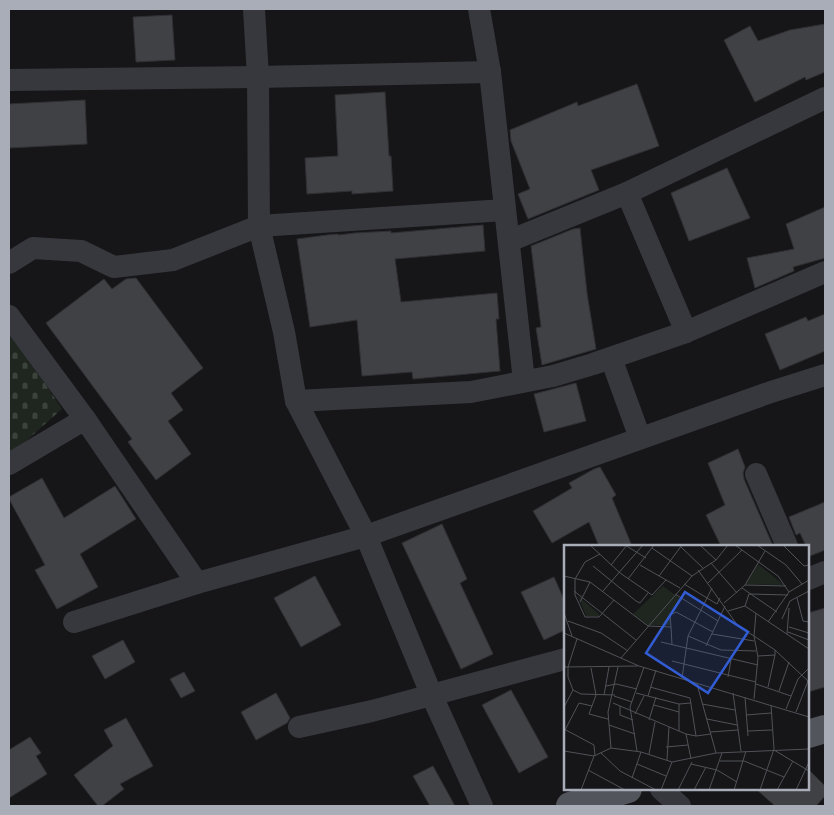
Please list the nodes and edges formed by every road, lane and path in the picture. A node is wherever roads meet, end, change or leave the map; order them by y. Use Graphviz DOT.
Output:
graph roads {
  1 [pos="254,9"];
  2 [pos="479,9"];
  3 [pos="490,72"];
  4 [pos="258,77"];
  5 [pos="9,80"];
  6 [pos="825,98"];
  7 [pos="627,194"];
  8 [pos="505,210"];
  9 [pos="259,226"];
  10 [pos="509,241"];
  11 [pos="9,263"];
  12 [pos="825,272"];
  13 [pos="9,316"];
  14 [pos="686,332"];
  15 [pos="611,358"];
  16 [pos="825,375"];
  17 [pos="524,381"];
  18 [pos="296,402"];
  19 [pos="85,419"];
  20 [pos="640,438"];
  21 [pos="9,464"];
  22 [pos="756,474"];
  23 [pos="366,536"];
  24 [pos="787,545"];
  25 [pos="825,572"];
  26 [pos="809,578"];
  27 [pos="197,583"];
  28 [pos="74,622"];
  29 [pos="564,659"];
  30 [pos="432,696"];
  31 [pos="299,727"];
  32 [pos="825,729"];
  33 [pos="809,734"];
  34 [pos="625,790"];
  35 [pos="662,790"];
  36 [pos="482,806"];
  37 [pos="570,806"];
  38 [pos="680,806"];
  1 -- 4 [label="street"];
  2 -- 3 [label="street"];
  3 -- 4 [label="street"];
  3 -- 8 [label="street"];
  4 -- 5 [label="street"];
  4 -- 9 [label="street"];
  6 -- 7 [label="street"];
  7 -- 10 [label="street"];
  7 -- 14 [label="street"];
  8 -- 9 [label="street"];
  8 -- 10 [label="street"];
  9 -- 11 [label="street"];
  9 -- 18 [label="street"];
  10 -- 17 [label="street"];
  12 -- 14 [label="street"];
  13 -- 19 [label="street"];
  14 -- 15 [label="street"];
  15 -- 17 [label="street"];
  15 -- 20 [label="street"];
  16 -- 20 [label="street"];
  17 -- 18 [label="street"];
  18 -- 23 [label="street"];
  19 -- 21 [label="street"];
  19 -- 27 [label="street"];
  20 -- 23 [label="street"];
  22 -- 24 [label="street"];
  23 -- 27 [label="street"];
  23 -- 30 [label="street"];
  25 -- 26 [label="street"];
  27 -- 28 [label="street"];
  29 -- 30 [label="street"];
  30 -- 31 [label="street"];
  30 -- 36 [label="street"];
  32 -- 33 [label="main road"];
  34 -- 37 [label="main road"];
  35 -- 38 [label="street"];
}
